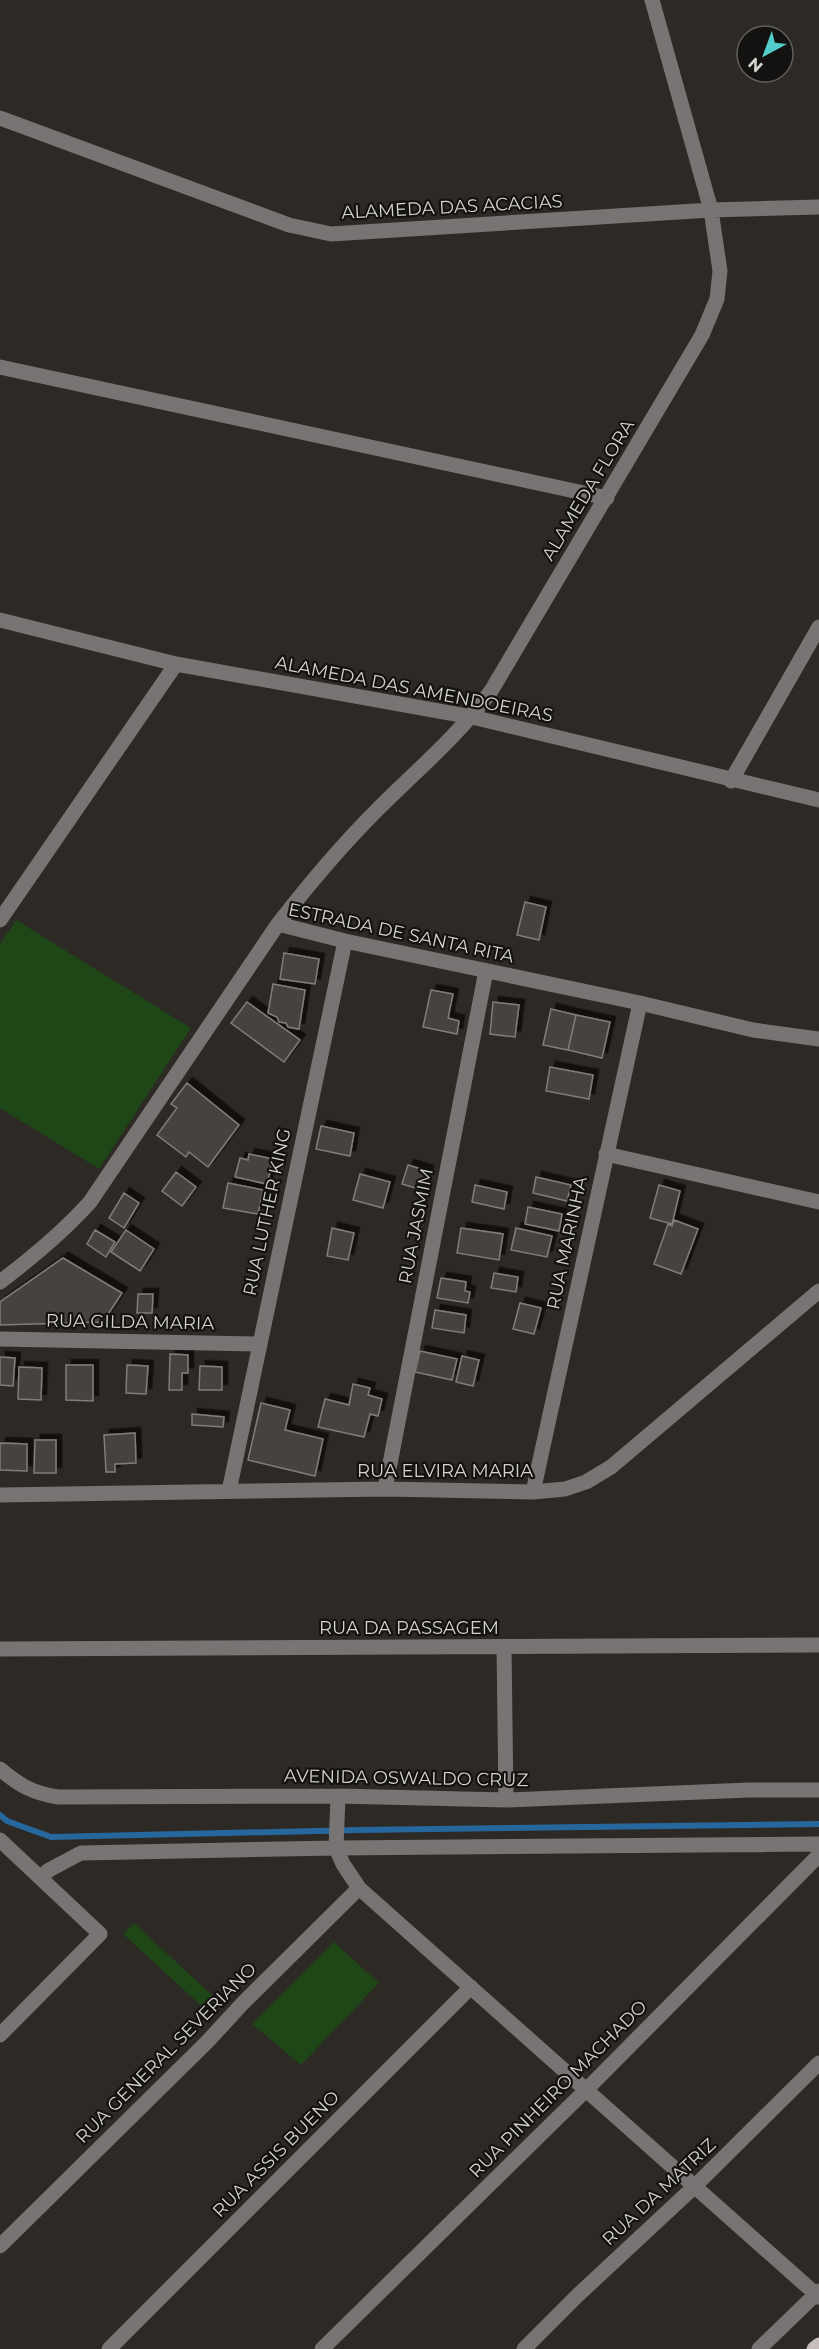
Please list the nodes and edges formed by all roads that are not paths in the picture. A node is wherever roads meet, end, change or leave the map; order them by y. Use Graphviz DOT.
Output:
graph roads {
  1 [pos="652,0"];
  2 [pos="0,118"];
  3 [pos="819,207"];
  4 [pos="711,210"];
  5 [pos="0,367"];
  6 [pos="607,498"];
  7 [pos="0,620"];
  8 [pos="819,627"];
  9 [pos="176,664"];
  10 [pos="472,717"];
  11 [pos="731,781"];
  12 [pos="819,800"];
  13 [pos="0,920"];
  14 [pos="278,924"];
  15 [pos="345,941"];
  16 [pos="486,971"];
  17 [pos="640,1003"];
  18 [pos="819,1039"];
  19 [pos="606,1154"];
  20 [pos="819,1202"];
  21 [pos="1,1278"];
  22 [pos="819,1291"];
  23 [pos="0,1339"];
  24 [pos="258,1344"];
  25 [pos="385,1489"];
  26 [pos="229,1491"];
  27 [pos="533,1492"];
  28 [pos="0,1495"];
  29 [pos="819,1645"];
  30 [pos="504,1647"];
  31 [pos="0,1649"];
  32 [pos="0,1768"];
  33 [pos="819,1790"];
  34 [pos="338,1796"];
  35 [pos="506,1800"];
  36 [pos="0,1840"];
  37 [pos="336,1843"];
  38 [pos="819,1845"];
  39 [pos="819,1855"];
  40 [pos="45,1874"];
  41 [pos="359,1888"];
  42 [pos="471,1987"];
  43 [pos="0,2035"];
  44 [pos="819,2063"];
  45 [pos="585,2091"];
  46 [pos="694,2187"];
  47 [pos="0,2246"];
  48 [pos="818,2294"];
  49 [pos="819,2345"];
  50 [pos="109,2349"];
  51 [pos="322,2349"];
  52 [pos="524,2349"];
  53 [pos="759,2349"];
  54 [pos="814,2349"];
  1 -- 4 [label="street, ALAMEDA FLORA"];
  2 -- 4 [label="street, ALAMEDA DAS ACACIAS"];
  3 -- 4 [label="street, ALAMEDA DAS ACACIAS"];
  4 -- 6 [label="street, ALAMEDA FLORA"];
  5 -- 6 [label="street"];
  6 -- 10 [label="street, ALAMEDA FLORA"];
  7 -- 9 [label="street, ALAMEDA DAS AMENDOEIRAS"];
  8 -- 11 [label="street"];
  9 -- 10 [label="street, ALAMEDA DAS AMENDOEIRAS"];
  9 -- 13 [label="street"];
  10 -- 11 [label="street, ALAMEDA DAS AMENDOEIRAS"];
  10 -- 14 [label="street, ALAMEDA FLORA"];
  11 -- 12 [label="street, ALAMEDA DAS AMENDOEIRAS"];
  14 -- 15 [label="street, ESTRADA DE SANTA RITA"];
  14 -- 21 [label="street, ESTRADA DE SANTA RITA"];
  15 -- 16 [label="street, ESTRADA DE SANTA RITA"];
  15 -- 24 [label="street, RUA LUTHER KING"];
  16 -- 17 [label="street, ESTRADA DE SANTA RITA"];
  16 -- 25 [label="street, RUA JASMIM"];
  17 -- 18 [label="street, ESTRADA DE SANTA RITA"];
  17 -- 19 [label="street, RUA MARINHA"];
  19 -- 20 [label="street"];
  19 -- 27 [label="street, RUA MARINHA"];
  22 -- 27 [label="street, RUA ELVIRA MARIA"];
  23 -- 24 [label="street, RUA GILDA MARIA"];
  24 -- 26 [label="street, RUA LUTHER KING"];
  25 -- 26 [label="street, RUA ELVIRA MARIA"];
  25 -- 27 [label="street, RUA ELVIRA MARIA"];
  26 -- 28 [label="street, RUA ELVIRA MARIA"];
  29 -- 30 [label="street, RUA DA PASSAGEM"];
  30 -- 31 [label="street, RUA DA PASSAGEM"];
  30 -- 35 [label="street"];
  32 -- 34 [label="street, AVENIDA OSWALDO CRUZ"];
  33 -- 35 [label="street, AVENIDA OSWALDO CRUZ"];
  34 -- 35 [label="street, AVENIDA OSWALDO CRUZ"];
  34 -- 37 [label="street"];
  36 -- 40 [label="street"];
  37 -- 38 [label="street"];
  37 -- 40 [label="street"];
  37 -- 41 [label="street"];
  39 -- 45 [label="street, RUA PINHEIRO MACHADO"];
  40 -- 43 [label="street"];
  41 -- 42 [label="street"];
  41 -- 47 [label="street, RUA GENERAL SEVERIANO"];
  42 -- 45 [label="street"];
  42 -- 50 [label="street, RUA ASSIS BUENO"];
  44 -- 46 [label="street, RUA DA MATRIZ"];
  45 -- 46 [label="street"];
  45 -- 51 [label="street, RUA PINHEIRO MACHADO"];
  46 -- 48 [label="street"];
  46 -- 52 [label="street, RUA DA MATRIZ"];
  48 -- 53 [label="street"];
  49 -- 54 [label="main road"];
}
